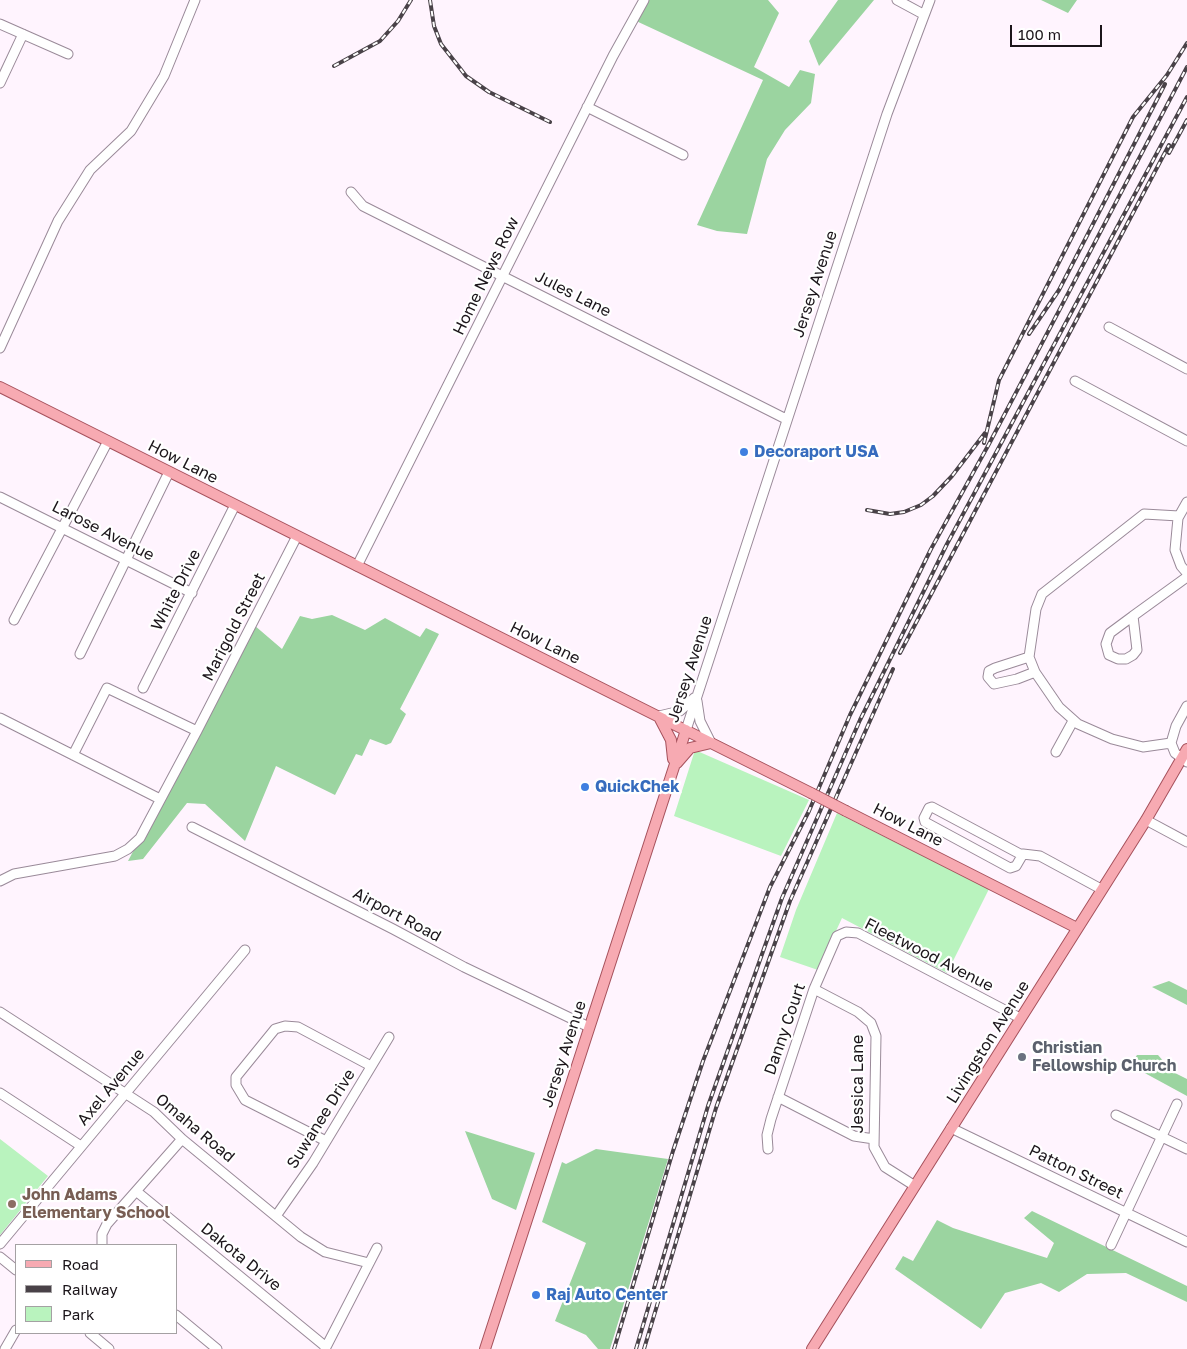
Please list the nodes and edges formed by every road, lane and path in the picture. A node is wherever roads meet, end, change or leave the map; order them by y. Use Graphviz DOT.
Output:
graph roads {
  1 [pos="195,0"];
  2 [pos="644,0"];
  3 [pos="897,0"];
  4 [pos="930,0"];
  5 [pos="923,14"];
  6 [pos="0,24"];
  7 [pos="23,34"];
  8 [pos="68,54"];
  9 [pos="0,83"];
  10 [pos="587,107"];
  11 [pos="683,155"];
  12 [pos="351,192"];
  13 [pos="503,275"];
  14 [pos="1109,327"];
  15 [pos="0,348"];
  16 [pos="1187,369"];
  17 [pos="1074,381"];
  18 [pos="0,387"];
  19 [pos="786,419"];
  20 [pos="108,441"];
  21 [pos="1187,441"];
  22 [pos="169,472"];
  23 [pos="0,497"];
  24 [pos="1187,502"];
  25 [pos="235,505"];
  26 [pos="1179,516"];
  27 [pos="62,528"];
  28 [pos="297,536"];
  29 [pos="126,560"];
  30 [pos="357,566"];
  31 [pos="1187,575"];
  32 [pos="192,593"];
  33 [pos="1133,616"];
  34 [pos="14,620"];
  35 [pos="80,654"];
  36 [pos="1030,657"];
  37 [pos="1035,672"];
  38 [pos="143,688"];
  39 [pos="696,696"];
  40 [pos="1187,706"];
  41 [pos="658,716"];
  42 [pos="0,718"];
  43 [pos="1073,721"];
  44 [pos="686,730"];
  45 [pos="197,732"];
  46 [pos="711,743"];
  47 [pos="1171,743"];
  48 [pos="1056,752"];
  49 [pos="73,755"];
  50 [pos="1185,756"];
  51 [pos="674,767"];
  52 [pos="160,799"];
  53 [pos="1146,820"];
  54 [pos="192,827"];
  55 [pos="1187,842"];
  56 [pos="1024,854"];
  57 [pos="0,881"];
  58 [pos="1101,889"];
  59 [pos="1077,928"];
  60 [pos="851,932"];
  61 [pos="245,950"];
  62 [pos="814,989"];
  63 [pos="0,1012"];
  64 [pos="1020,1018"];
  65 [pos="589,1027"];
  66 [pos="389,1037"];
  67 [pos="372,1066"];
  68 [pos="0,1092"];
  69 [pos="126,1093"];
  70 [pos="778,1097"];
  71 [pos="1177,1104"];
  72 [pos="1116,1115"];
  73 [pos="951,1128"];
  74 [pos="1163,1137"];
  75 [pos="182,1139"];
  76 [pos="874,1139"];
  77 [pos="326,1141"];
  78 [pos="81,1146"];
  79 [pos="768,1149"];
  80 [pos="1187,1149"];
  81 [pos="915,1186"];
  82 [pos="136,1191"];
  83 [pos="1126,1212"];
  84 [pos="276,1216"];
  85 [pos="1187,1242"];
  86 [pos="0,1244"];
  87 [pos="102,1244"];
  88 [pos="1111,1245"];
  89 [pos="377,1248"];
  90 [pos="0,1256"];
  91 [pos="369,1263"];
  92 [pos="15,1269"];
  93 [pos="178,1317"];
  94 [pos="15,1332"];
  95 [pos="91,1334"];
  96 [pos="326,1348"];
  97 [pos="5,1349"];
  98 [pos="109,1349"];
  99 [pos="217,1349"];
  100 [pos="485,1349"];
  101 [pos="812,1349"];
  1 -- 15 [label="street"];
  2 -- 10 [label="street, Home News Row"];
  3 -- 5 [label="street"];
  4 -- 5 [label="street, Jersey Avenue"];
  5 -- 19 [label="street, Jersey Avenue"];
  6 -- 7 [label="street"];
  7 -- 8 [label="street"];
  7 -- 9 [label="street"];
  10 -- 11 [label="street"];
  10 -- 13 [label="street, Home News Row"];
  12 -- 13 [label="street, Jules Lane"];
  13 -- 19 [label="street, Jules Lane"];
  13 -- 30 [label="street, Home News Row"];
  14 -- 16 [label="street"];
  17 -- 21 [label="street"];
  18 -- 20 [label="main road, How Lane"];
  19 -- 39 [label="street, Jersey Avenue"];
  20 -- 22 [label="main road, How Lane"];
  20 -- 27 [label="street"];
  22 -- 25 [label="main road, How Lane"];
  22 -- 29 [label="street"];
  23 -- 27 [label="street, Larose Avenue"];
  24 -- 26 [label="street"];
  25 -- 28 [label="main road, How Lane"];
  25 -- 32 [label="street, White Drive"];
  26 -- 31 [label="street"];
  26 -- 36 [label="street"];
  27 -- 29 [label="street, Larose Avenue"];
  27 -- 34 [label="street"];
  28 -- 30 [label="main road, How Lane"];
  28 -- 45 [label="street, Marigold Street"];
  29 -- 32 [label="street, Larose Avenue"];
  29 -- 35 [label="street"];
  30 -- 41 [label="main road, How Lane"];
  31 -- 33 [label="street"];
  32 -- 38 [label="street, White Drive"];
  33 -- 33 [label="street"];
  36 -- 37 [label="street"];
  36 -- 37 [label="street"];
  37 -- 43 [label="street"];
  39 -- 41 [label="street"];
  39 -- 44 [label="street, Jersey Avenue"];
  39 -- 46 [label="street"];
  40 -- 47 [label="street"];
  41 -- 44 [label="main road, How Lane"];
  41 -- 51 [label="main road"];
  42 -- 49 [label="street"];
  43 -- 47 [label="street"];
  43 -- 48 [label="street"];
  44 -- 46 [label="main road, How Lane"];
  44 -- 51 [label="main road, Jersey Avenue"];
  45 -- 49 [label="street"];
  45 -- 52 [label="street, Marigold Street"];
  46 -- 51 [label="main road"];
  46 -- 59 [label="main road, How Lane, bridge"];
  47 -- 50 [label="street"];
  49 -- 52 [label="street"];
  50 -- 53 [label="main road, Livingston Avenue"];
  51 -- 65 [label="main road, Jersey Avenue"];
  52 -- 57 [label="street, Marigold Street"];
  53 -- 55 [label="street"];
  53 -- 58 [label="main road, Livingston Avenue"];
  54 -- 65 [label="street, Airport Road"];
  56 -- 56 [label="street"];
  56 -- 58 [label="street"];
  58 -- 59 [label="main road, Livingston Avenue"];
  59 -- 64 [label="main road, Livingston Avenue"];
  60 -- 62 [label="street, Danny Court"];
  60 -- 64 [label="street, Fleetwood Avenue"];
  61 -- 69 [label="street, Axel Avenue"];
  62 -- 70 [label="street, Danny Court"];
  62 -- 76 [label="street, Jessica Lane"];
  63 -- 69 [label="street, Omaha Road"];
  64 -- 73 [label="main road, Livingston Avenue"];
  65 -- 100 [label="main road, Jersey Avenue"];
  66 -- 67 [label="street, Suwanee Drive"];
  67 -- 77 [label="street, Suwanee Drive"];
  67 -- 77 [label="street"];
  68 -- 78 [label="street"];
  69 -- 75 [label="street, Omaha Road"];
  69 -- 78 [label="street, Axel Avenue"];
  70 -- 76 [label="street"];
  70 -- 79 [label="street, Danny Court"];
  71 -- 74 [label="street"];
  72 -- 74 [label="street"];
  73 -- 81 [label="main road, Livingston Avenue"];
  73 -- 83 [label="street, Patton Street"];
  74 -- 80 [label="street"];
  74 -- 83 [label="street"];
  75 -- 82 [label="street"];
  75 -- 84 [label="street, Omaha Road"];
  76 -- 81 [label="street, Jessica Lane"];
  77 -- 84 [label="street, Suwanee Drive"];
  78 -- 86 [label="street, Axel Avenue"];
  81 -- 101 [label="main road, Livingston Avenue"];
  82 -- 87 [label="street"];
  82 -- 96 [label="street, Dakota Drive"];
  83 -- 85 [label="street, Patton Street"];
  83 -- 88 [label="street"];
  84 -- 91 [label="street, Omaha Road"];
  89 -- 91 [label="street"];
  90 -- 92 [label="street"];
  91 -- 96 [label="street"];
  93 -- 99 [label="street"];
  94 -- 97 [label="street"];
  95 -- 98 [label="street"];
}
